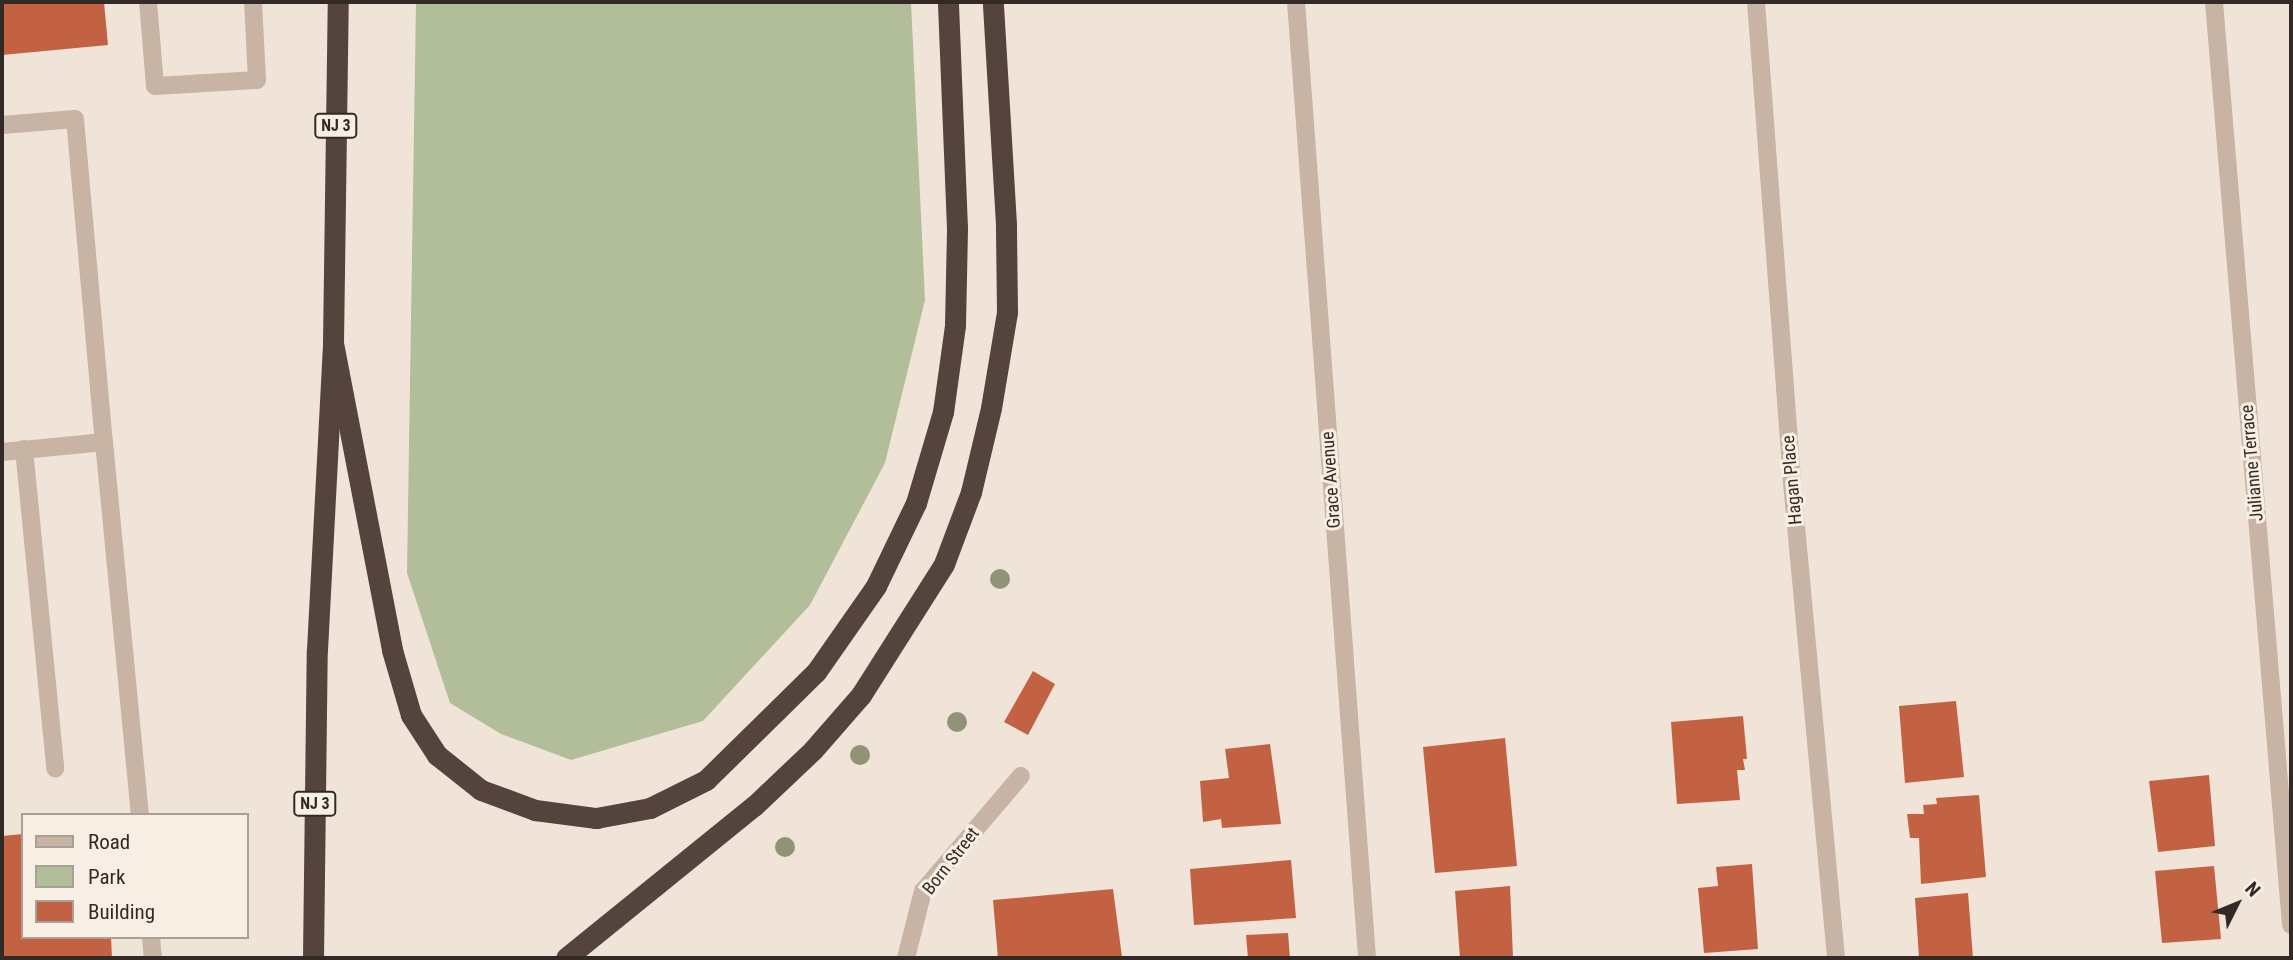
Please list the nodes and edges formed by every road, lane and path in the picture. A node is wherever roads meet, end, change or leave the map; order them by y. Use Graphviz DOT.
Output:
graph roads {
  1 [pos="148,2"];
  2 [pos="253,2"];
  3 [pos="338,2"];
  4 [pos="948,2"];
  5 [pos="993,2"];
  6 [pos="1296,2"];
  7 [pos="1756,2"];
  8 [pos="2214,2"];
  9 [pos="2,125"];
  10 [pos="333,343"];
  11 [pos="104,442"];
  12 [pos="24,449"];
  13 [pos="2,452"];
  14 [pos="55,768"];
  15 [pos="1021,776"];
  16 [pos="139,813"];
  17 [pos="2291,925"];
  18 [pos="151,939"];
  19 [pos="153,958"];
  20 [pos="313,958"];
  21 [pos="566,958"];
  22 [pos="906,958"];
  23 [pos="1367,958"];
  24 [pos="1836,958"];
  1 -- 2 [label="street"];
  3 -- 10 [label="highway, NJ 3"];
  4 -- 10 [label="highway"];
  5 -- 21 [label="highway"];
  6 -- 23 [label="street, Grace Avenue"];
  7 -- 24 [label="street, Hagan Place"];
  8 -- 17 [label="street, Julianne Terrace"];
  9 -- 11 [label="street"];
  10 -- 20 [label="highway, NJ 3"];
  11 -- 12 [label="street"];
  11 -- 16 [label="street"];
  12 -- 13 [label="street"];
  12 -- 14 [label="street"];
  15 -- 22 [label="street, Born Street"];
  18 -- 19 [label="street"];
}
